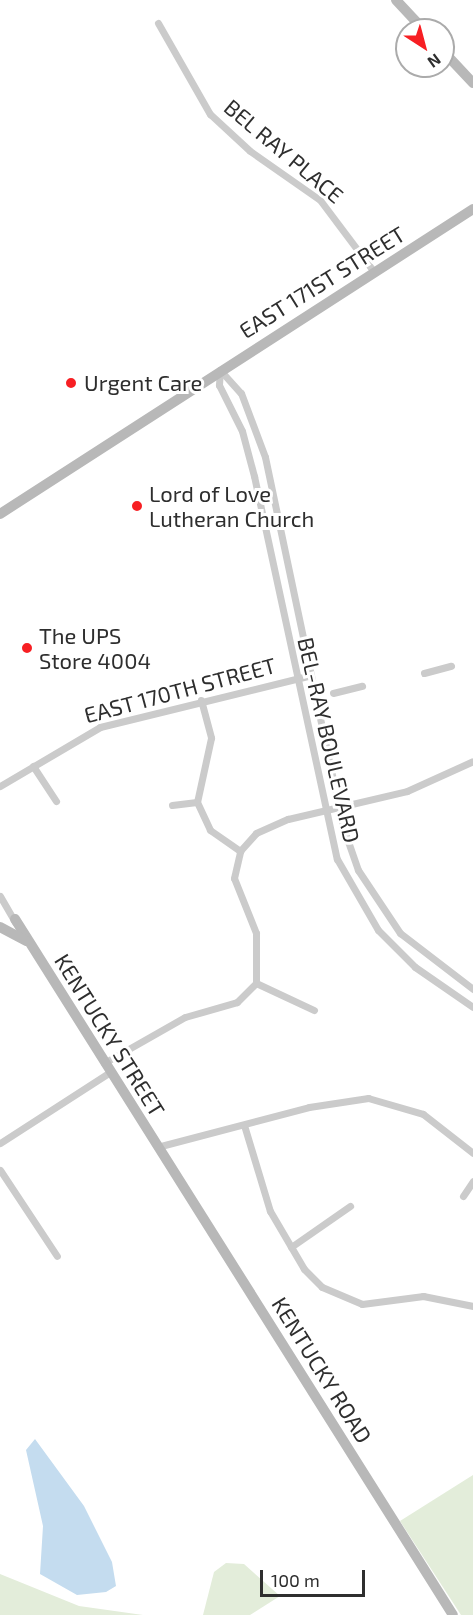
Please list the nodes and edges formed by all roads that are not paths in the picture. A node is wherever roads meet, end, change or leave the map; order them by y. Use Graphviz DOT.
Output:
graph roads {
  1 [pos="396,0"];
  2 [pos="413,18"];
  3 [pos="158,23"];
  4 [pos="455,64"];
  5 [pos="473,83"];
  6 [pos="473,209"];
  7 [pos="374,272"];
  8 [pos="220,370"];
  9 [pos="260,440"];
  10 [pos="247,444"];
  11 [pos="0,513"];
  12 [pos="284,544"];
  13 [pos="269,547"];
  14 [pos="451,666"];
  15 [pos="424,673"];
  16 [pos="311,675"];
  17 [pos="296,677"];
  18 [pos="362,686"];
  19 [pos="333,693"];
  20 [pos="201,700"];
  21 [pos="473,761"];
  22 [pos="33,766"];
  23 [pos="0,786"];
  24 [pos="56,801"];
  25 [pos="197,802"];
  26 [pos="172,805"];
  27 [pos="339,809"];
  28 [pos="324,812"];
  29 [pos="240,851"];
  30 [pos="0,896"];
  31 [pos="12,915"];
  32 [pos="6,930"];
  33 [pos="30,943"];
  34 [pos="414,946"];
  35 [pos="404,957"];
  36 [pos="256,983"];
  37 [pos="473,989"];
  38 [pos="473,1007"];
  39 [pos="314,1010"];
  40 [pos="107,1068"];
  41 [pos="243,1125"];
  42 [pos="0,1143"];
  43 [pos="157,1147"];
  44 [pos="473,1153"];
  45 [pos="0,1170"];
  46 [pos="473,1181"];
  47 [pos="463,1196"];
  48 [pos="350,1206"];
  49 [pos="291,1247"];
  50 [pos="57,1256"];
  51 [pos="473,1306"];
  52 [pos="453,1615"];
  1 -- 2 [label="street"];
  3 -- 7 [label="street, BEL RAY PLACE"];
  4 -- 5 [label="street"];
  6 -- 7 [label="street, EAST 171ST STREET"];
  7 -- 8 [label="street, EAST 171ST STREET"];
  8 -- 9 [label="street, BEL-RAY BOULEVARD"];
  8 -- 10 [label="street, BEL-RAY BOULEVARD"];
  8 -- 11 [label="street, EAST 171ST STREET"];
  9 -- 10 [label="street"];
  9 -- 12 [label="street, BEL-RAY BOULEVARD"];
  10 -- 13 [label="street, BEL-RAY BOULEVARD"];
  12 -- 13 [label="street"];
  12 -- 16 [label="street, BEL-RAY BOULEVARD"];
  13 -- 17 [label="street, BEL-RAY BOULEVARD"];
  14 -- 15 [label="street"];
  16 -- 17 [label="street, EAST 170TH STREET"];
  16 -- 27 [label="street, BEL-RAY BOULEVARD"];
  17 -- 20 [label="street, EAST 170TH STREET"];
  17 -- 28 [label="street, BEL-RAY BOULEVARD"];
  18 -- 19 [label="street"];
  20 -- 22 [label="street, EAST 170TH STREET"];
  20 -- 25 [label="street"];
  21 -- 27 [label="street"];
  22 -- 23 [label="street, EAST 170TH STREET"];
  22 -- 24 [label="street"];
  25 -- 26 [label="street"];
  25 -- 29 [label="street"];
  27 -- 28 [label="street"];
  27 -- 34 [label="street, BEL-RAY BOULEVARD"];
  28 -- 29 [label="street"];
  28 -- 35 [label="street, BEL-RAY BOULEVARD"];
  29 -- 36 [label="street"];
  30 -- 31 [label="street"];
  31 -- 32 [label="street"];
  31 -- 32 [label="street"];
  31 -- 33 [label="street, KENTUCKY STREET"];
  32 -- 33 [label="street"];
  33 -- 40 [label="street, KENTUCKY STREET"];
  34 -- 35 [label="street"];
  34 -- 37 [label="street, BEL-RAY BOULEVARD"];
  35 -- 38 [label="street, BEL-RAY BOULEVARD"];
  36 -- 39 [label="street"];
  36 -- 40 [label="street"];
  40 -- 42 [label="street"];
  40 -- 43 [label="street, KENTUCKY STREET"];
  41 -- 43 [label="street"];
  41 -- 44 [label="street"];
  41 -- 49 [label="street"];
  43 -- 52 [label="street, KENTUCKY ROAD"];
  45 -- 50 [label="street"];
  46 -- 47 [label="street"];
  48 -- 49 [label="street"];
  49 -- 51 [label="street"];
}
